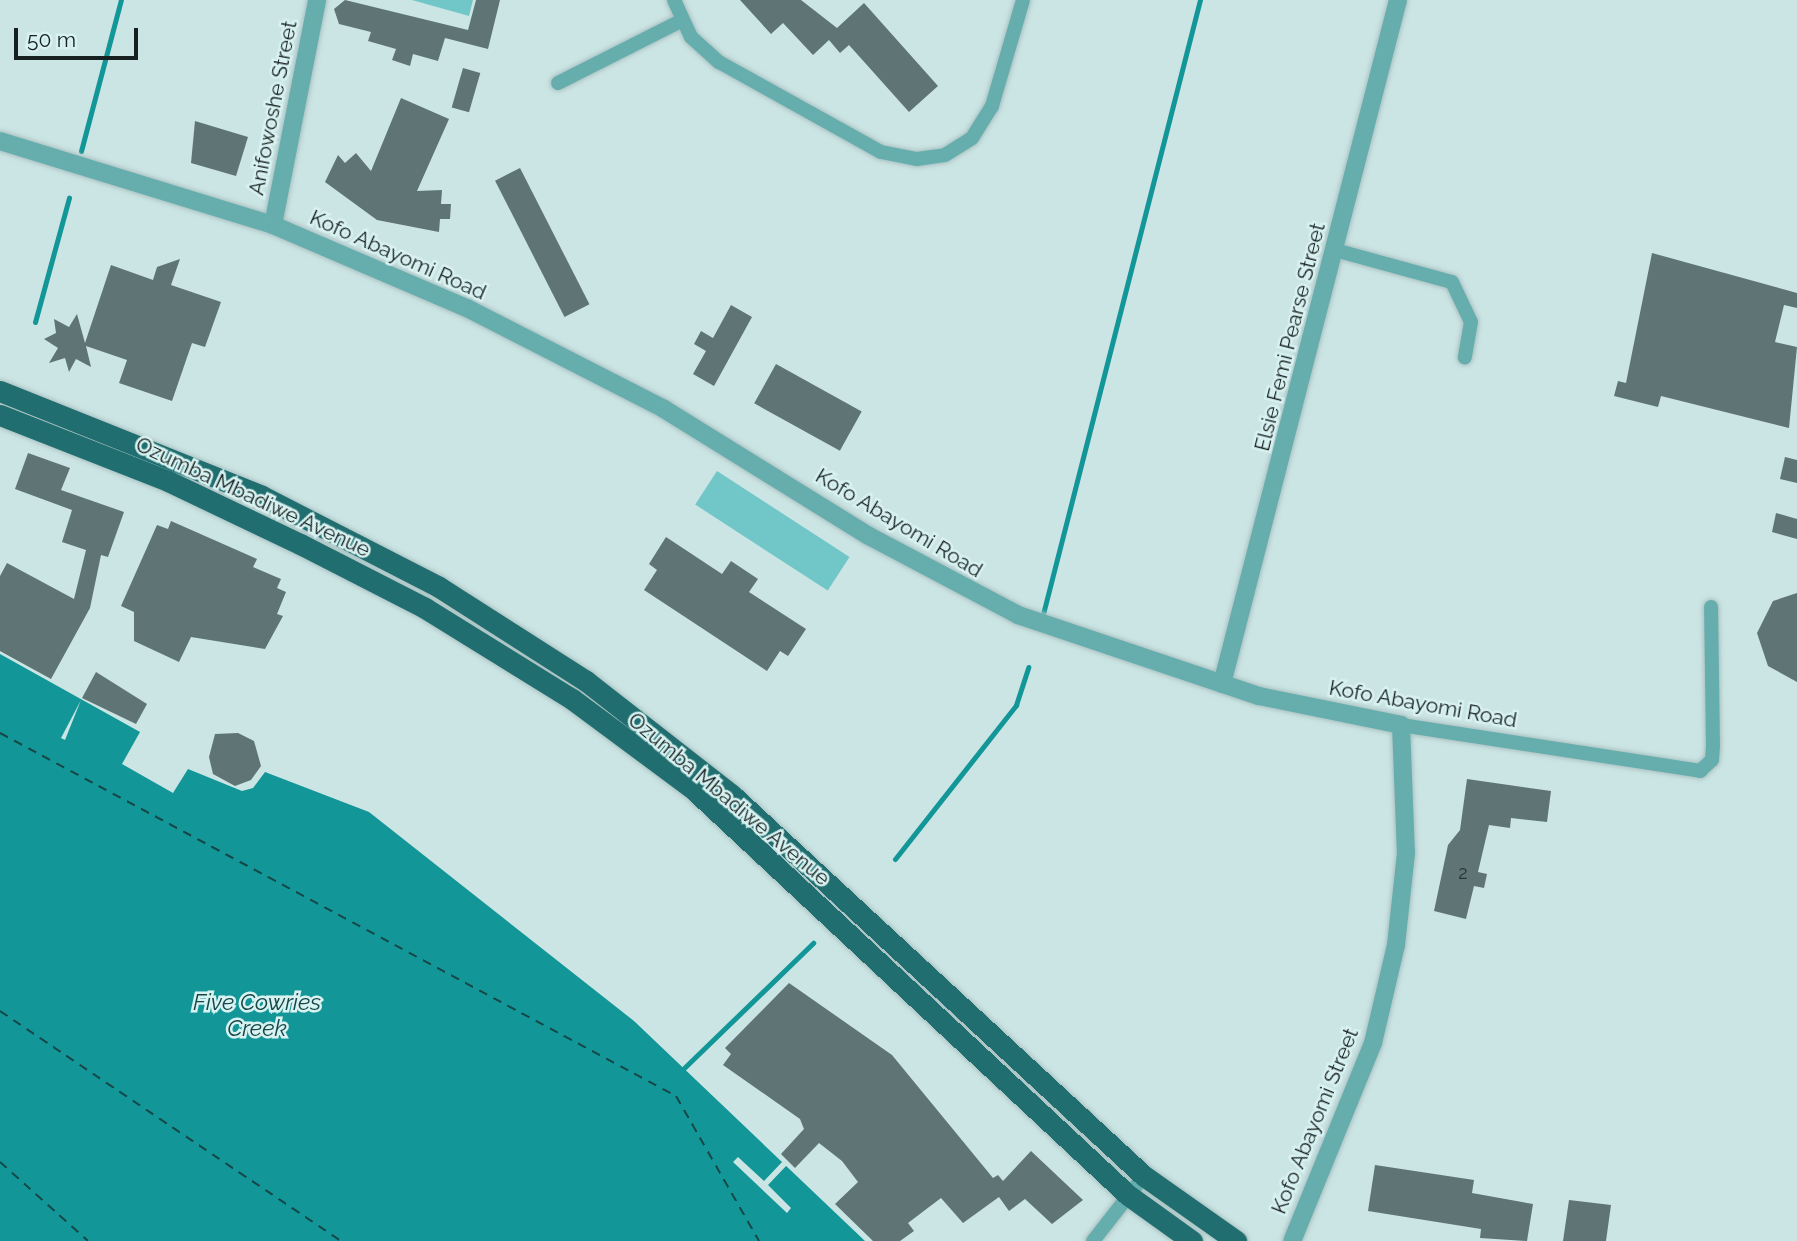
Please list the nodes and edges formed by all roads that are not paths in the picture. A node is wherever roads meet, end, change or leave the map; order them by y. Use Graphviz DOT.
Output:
graph roads {
  1 [pos="317,0"];
  2 [pos="674,0"];
  3 [pos="1023,0"];
  4 [pos="1398,0"];
  5 [pos="681,21"];
  6 [pos="558,83"];
  7 [pos="0,141"];
  8 [pos="273,225"];
  9 [pos="1335,250"];
  10 [pos="1465,357"];
  11 [pos="0,391"];
  12 [pos="0,415"];
  13 [pos="1711,607"];
  14 [pos="1222,684"];
  15 [pos="1401,725"];
  16 [pos="1144,1176"];
  17 [pos="1128,1195"];
  18 [pos="1093,1241"];
  19 [pos="1192,1241"];
  20 [pos="1236,1241"];
  21 [pos="1292,1241"];
  1 -- 8 [label="street, Anifowoshe Street"];
  2 -- 5 [label="street"];
  3 -- 5 [label="street"];
  4 -- 9 [label="street, Elsie Femi Pearse Street"];
  5 -- 6 [label="street"];
  7 -- 8 [label="street, Kofo Abayomi Road"];
  8 -- 14 [label="street, Kofo Abayomi Road"];
  9 -- 10 [label="street"];
  9 -- 14 [label="street, Elsie Femi Pearse Street"];
  11 -- 16 [label="highway, Ozumba Mbadiwe Avenue"];
  12 -- 17 [label="highway, Ozumba Mbadiwe Avenue"];
  13 -- 15 [label="street, Kofo Abayomi Road"];
  14 -- 15 [label="street, Kofo Abayomi Road"];
  15 -- 21 [label="street, Kofo Abayomi Street"];
  16 -- 17 [label="street"];
  16 -- 20 [label="highway, Ozumba Mbadiwe Avenue"];
  17 -- 18 [label="street"];
  17 -- 19 [label="highway, Ozumba Mbadiwe Avenue"];
}
